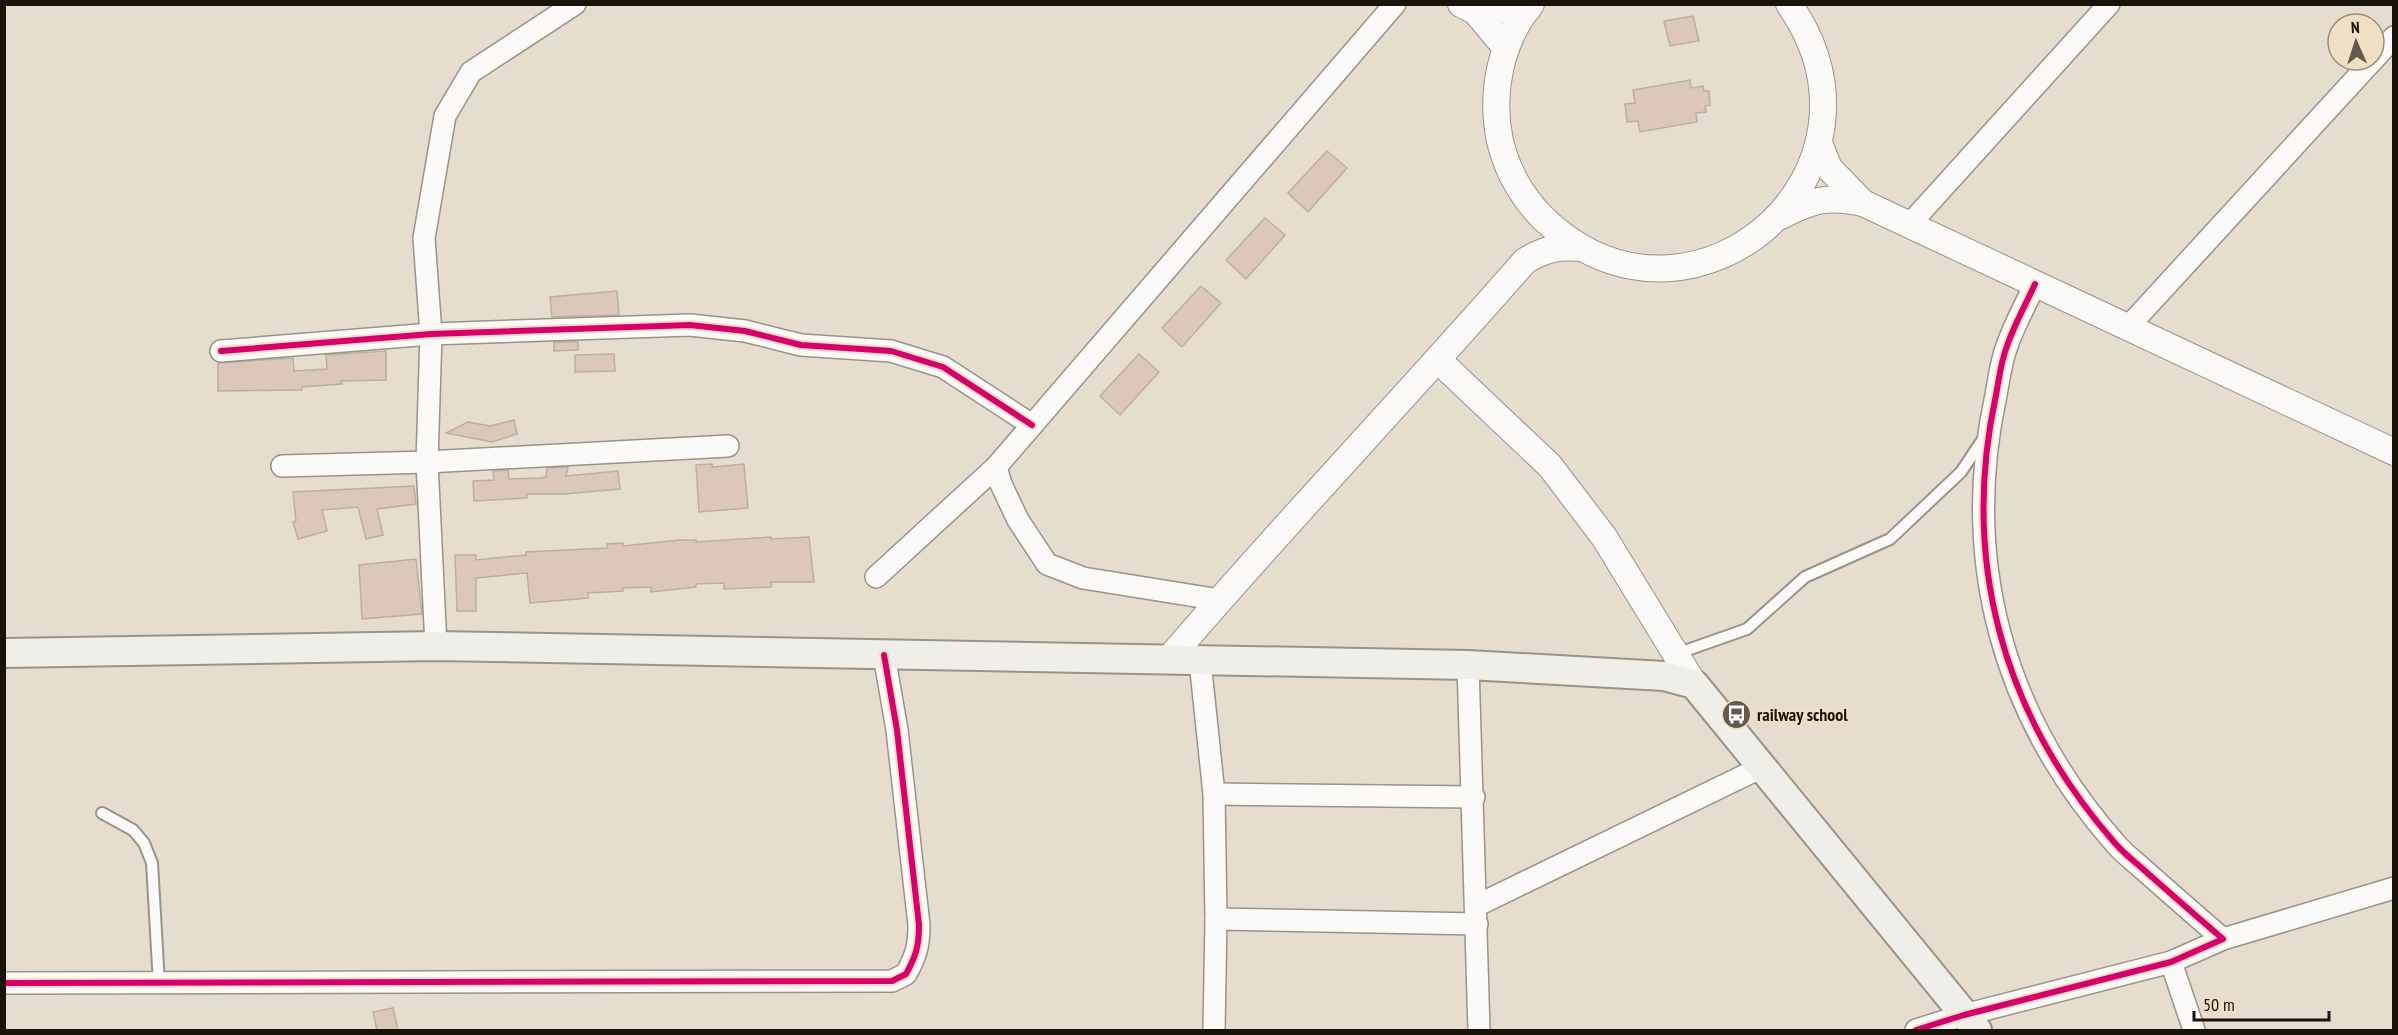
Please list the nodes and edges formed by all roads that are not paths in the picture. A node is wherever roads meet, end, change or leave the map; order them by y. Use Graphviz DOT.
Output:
graph roads {
  1 [pos="575,4"];
  2 [pos="1395,4"];
  3 [pos="1789,4"];
  4 [pos="2109,4"];
  5 [pos="1529,7"];
  6 [pos="1468,8"];
  7 [pos="1506,48"];
  8 [pos="2361,72"];
  9 [pos="1819,143"];
  10 [pos="1863,203"];
  11 [pos="1530,204"];
  12 [pos="1778,217"];
  13 [pos="1909,225"];
  14 [pos="1581,248"];
  15 [pos="1525,261"];
  16 [pos="2035,284"];
  17 [pos="2128,327"];
  18 [pos="431,334"];
  19 [pos="221,351"];
  20 [pos="1438,360"];
  21 [pos="1032,425"];
  22 [pos="1988,433"];
  23 [pos="729,446"];
  24 [pos="2394,452"];
  25 [pos="427,462"];
  26 [pos="282,466"];
  27 [pos="996,467"];
  28 [pos="876,577"];
  29 [pos="1220,600"];
  30 [pos="436,646"];
  31 [pos="4,653"];
  32 [pos="1676,654"];
  33 [pos="884,655"];
  34 [pos="1168,660"];
  35 [pos="1200,661"];
  36 [pos="1468,665"];
  37 [pos="1694,684"];
  38 [pos="1762,767"];
  39 [pos="1214,794"];
  40 [pos="1474,797"];
  41 [pos="102,813"];
  42 [pos="2394,888"];
  43 [pos="1477,915"];
  44 [pos="1216,919"];
  45 [pos="2223,939"];
  46 [pos="2171,962"];
  47 [pos="4,983"];
  48 [pos="159,984"];
  49 [pos="1970,1023"];
  50 [pos="1214,1030"];
  51 [pos="1479,1030"];
  52 [pos="1916,1030"];
  53 [pos="2194,1030"];
  1 -- 18 [label="street"];
  2 -- 21 [label="street"];
  3 -- 9 [label="street"];
  4 -- 13 [label="street"];
  5 -- 6 [label="street"];
  5 -- 7 [label="street"];
  6 -- 7 [label="street"];
  7 -- 11 [label="street"];
  8 -- 17 [label="street"];
  9 -- 10 [label="street"];
  9 -- 12 [label="street"];
  10 -- 12 [label="street"];
  10 -- 13 [label="street"];
  11 -- 14 [label="street"];
  11 -- 15 [label="street"];
  12 -- 14 [label="street"];
  13 -- 16 [label="street"];
  14 -- 15 [label="street"];
  15 -- 20 [label="street"];
  16 -- 17 [label="street"];
  16 -- 22 [label="street"];
  17 -- 24 [label="street"];
  18 -- 19 [label="street"];
  18 -- 21 [label="street"];
  18 -- 25 [label="street"];
  20 -- 29 [label="street"];
  20 -- 32 [label="street"];
  21 -- 27 [label="street"];
  22 -- 32 [label="lane"];
  22 -- 45 [label="street"];
  23 -- 25 [label="street"];
  25 -- 26 [label="street"];
  25 -- 30 [label="street"];
  27 -- 28 [label="street"];
  27 -- 29 [label="street"];
  29 -- 34 [label="street"];
  30 -- 31 [label="main road"];
  30 -- 33 [label="main road"];
  32 -- 37 [label="street"];
  33 -- 34 [label="main road"];
  33 -- 48 [label="street"];
  34 -- 35 [label="main road"];
  35 -- 36 [label="main road"];
  35 -- 39 [label="street"];
  36 -- 37 [label="main road"];
  36 -- 40 [label="street"];
  37 -- 38 [label="main road"];
  38 -- 43 [label="street"];
  38 -- 49 [label="main road"];
  39 -- 40 [label="street"];
  39 -- 44 [label="street"];
  40 -- 43 [label="street"];
  41 -- 48 [label="lane"];
  42 -- 45 [label="street"];
  43 -- 44 [label="street"];
  43 -- 51 [label="street"];
  44 -- 50 [label="street"];
  45 -- 46 [label="street"];
  46 -- 49 [label="street"];
  46 -- 53 [label="street"];
  47 -- 48 [label="street"];
  49 -- 52 [label="street"];
}
